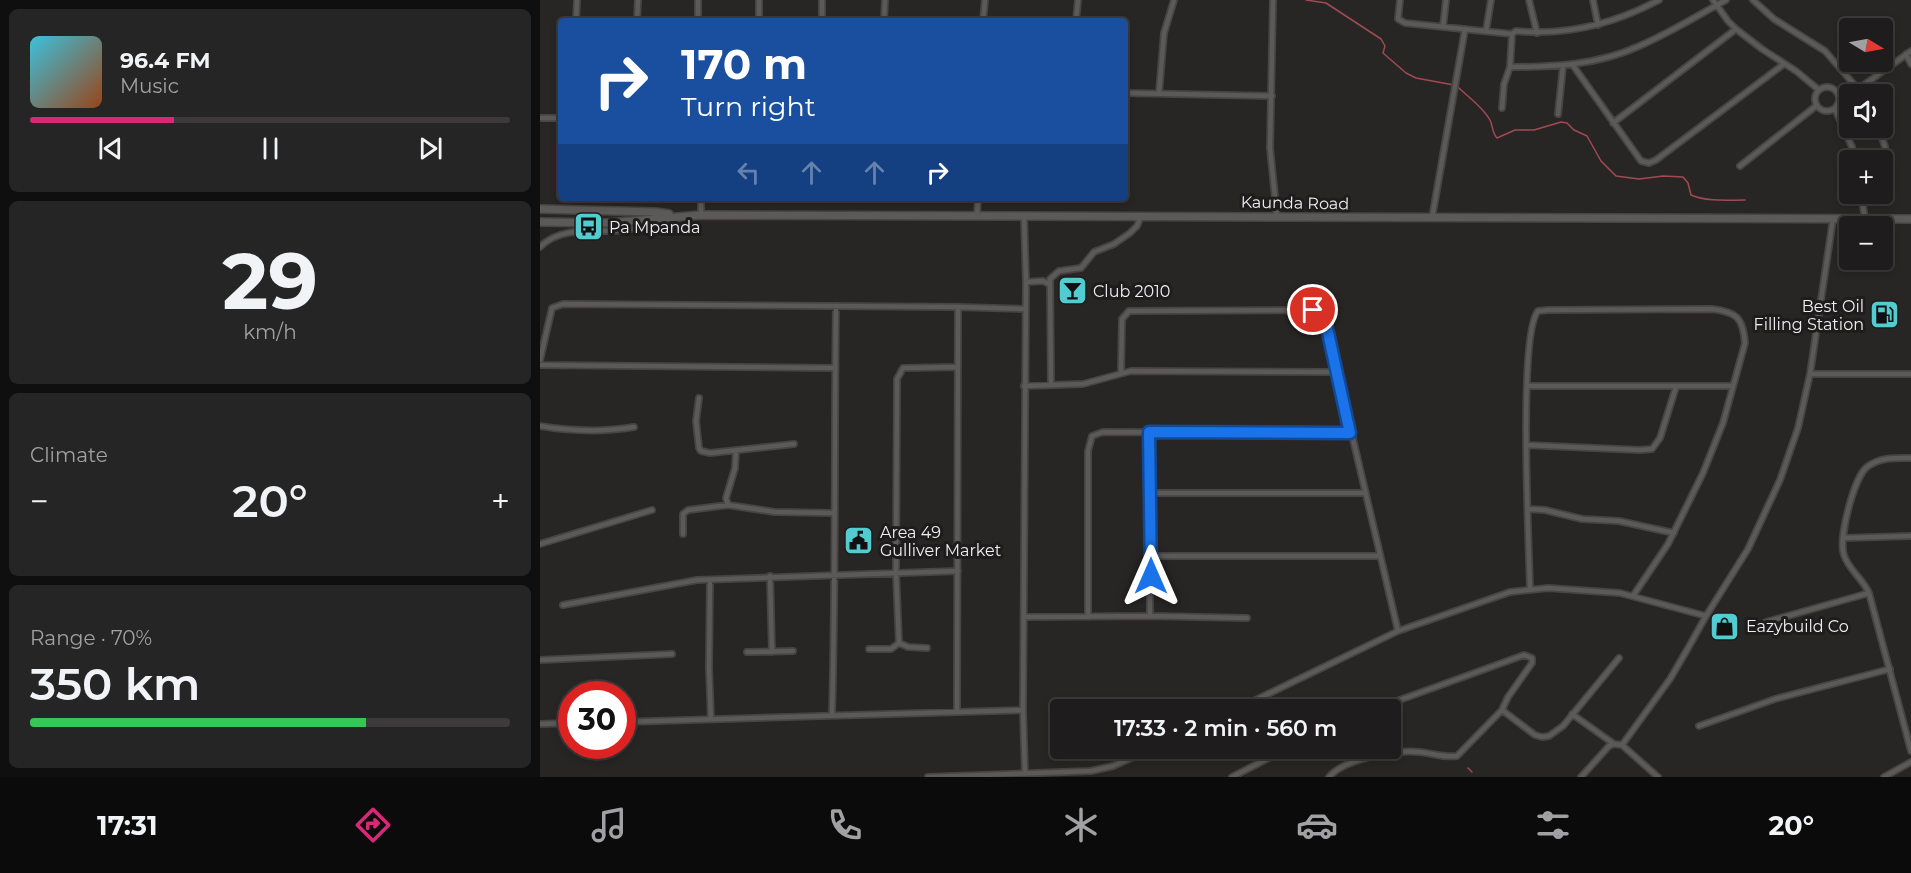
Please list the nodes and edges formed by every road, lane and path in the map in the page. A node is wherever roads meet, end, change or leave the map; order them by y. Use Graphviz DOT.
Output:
graph roads {
  1 [pos="577,0"];
  2 [pos="638,0"];
  3 [pos="698,0"];
  4 [pos="759,0"];
  5 [pos="822,0"];
  6 [pos="885,0"];
  7 [pos="985,0"];
  8 [pos="1078,0"];
  9 [pos="1174,0"];
  10 [pos="1273,0"];
  11 [pos="1400,0"];
  12 [pos="1446,0"];
  13 [pos="1491,0"];
  14 [pos="1529,0"];
  15 [pos="1593,0"];
  16 [pos="1659,0"];
  17 [pos="1713,0"];
  18 [pos="1726,0"];
  19 [pos="1753,0"];
  20 [pos="1716,5"];
  21 [pos="576,18"];
  22 [pos="637,18"];
  23 [pos="698,18"];
  24 [pos="759,18"];
  25 [pos="822,18"];
  26 [pos="884,18"];
  27 [pos="983,18"];
  28 [pos="1076,18"];
  29 [pos="1598,25"];
  30 [pos="1443,27"];
  31 [pos="1465,29"];
  32 [pos="1736,29"];
  33 [pos="1486,31"];
  34 [pos="1537,33"];
  35 [pos="1512,34"];
  36 [pos="1909,53"];
  37 [pos="1572,64"];
  38 [pos="1784,64"];
  39 [pos="1911,64"];
  40 [pos="1563,66"];
  41 [pos="1510,67"];
  42 [pos="1856,84"];
  43 [pos="1866,84"];
  44 [pos="1819,90"];
  45 [pos="1128,93"];
  46 [pos="1159,93"];
  47 [pos="1272,96"];
  48 [pos="1839,99"];
  49 [pos="1816,106"];
  50 [pos="1502,108"];
  51 [pos="1835,109"];
  52 [pos="1558,114"];
  53 [pos="540,118"];
  54 [pos="558,118"];
  55 [pos="1613,123"];
  56 [pos="1853,150"];
  57 [pos="1740,166"];
  58 [pos="701,201"];
  59 [pos="978,201"];
  60 [pos="540,209"];
  61 [pos="701,215"];
  62 [pos="678,216"];
  63 [pos="1024,216"];
  64 [pos="1142,216"];
  65 [pos="977,217"];
  66 [pos="1277,217"];
  67 [pos="1432,218"];
  68 [pos="1833,219"];
  69 [pos="1839,219"];
  70 [pos="1893,219"];
  71 [pos="1911,219"];
  72 [pos="653,220"];
  73 [pos="540,222"];
  74 [pos="540,247"];
  75 [pos="1026,282"];
  76 [pos="1049,284"];
  77 [pos="836,306"];
  78 [pos="958,307"];
  79 [pos="1026,309"];
  80 [pos="540,360"];
  81 [pos="540,365"];
  82 [pos="958,367"];
  83 [pos="835,368"];
  84 [pos="1121,372"];
  85 [pos="1336,372"];
  86 [pos="1810,374"];
  87 [pos="1911,375"];
  88 [pos="1051,385"];
  89 [pos="1024,386"];
  90 [pos="1527,386"];
  91 [pos="1676,387"];
  92 [pos="1732,387"];
  93 [pos="699,398"];
  94 [pos="540,426"];
  95 [pos="634,428"];
  96 [pos="1149,432"];
  97 [pos="1350,433"];
  98 [pos="794,444"];
  99 [pos="1526,445"];
  100 [pos="736,450"];
  101 [pos="1911,458"];
  102 [pos="1149,494"];
  103 [pos="1366,494"];
  104 [pos="728,505"];
  105 [pos="1528,509"];
  106 [pos="652,510"];
  107 [pos="834,513"];
  108 [pos="1674,533"];
  109 [pos="683,534"];
  110 [pos="1911,537"];
  111 [pos="1843,538"];
  112 [pos="540,544"];
  113 [pos="1151,556"];
  114 [pos="1380,556"];
  115 [pos="958,571"];
  116 [pos="896,573"];
  117 [pos="836,575"];
  118 [pos="770,576"];
  119 [pos="710,580"];
  120 [pos="1530,588"];
  121 [pos="1869,593"];
  122 [pos="1633,596"];
  123 [pos="563,604"];
  124 [pos="1150,616"];
  125 [pos="1706,616"];
  126 [pos="1025,617"];
  127 [pos="1088,617"];
  128 [pos="1247,618"];
  129 [pos="1766,622"];
  130 [pos="1398,631"];
  131 [pos="899,643"];
  132 [pos="927,648"];
  133 [pos="869,649"];
  134 [pos="793,651"];
  135 [pos="747,652"];
  136 [pos="772,652"];
  137 [pos="672,654"];
  138 [pos="1619,658"];
  139 [pos="540,660"];
  140 [pos="1890,669"];
  141 [pos="1258,699"];
  142 [pos="1401,699"];
  143 [pos="1023,710"];
  144 [pos="1502,710"];
  145 [pos="957,712"];
  146 [pos="1572,714"];
  147 [pos="832,715"];
  148 [pos="711,720"];
  149 [pos="636,722"];
  150 [pos="558,723"];
  151 [pos="540,724"];
  152 [pos="1699,726"];
  153 [pos="1614,744"];
  154 [pos="1622,745"];
  155 [pos="1911,751"];
  156 [pos="1129,759"];
  157 [pos="1267,759"];
  158 [pos="1911,762"];
  159 [pos="1025,774"];
  160 [pos="928,777"];
  161 [pos="960,777"];
  162 [pos="1232,777"];
  163 [pos="1329,777"];
  164 [pos="1581,777"];
  165 [pos="1658,777"];
  166 [pos="1884,777"];
  1 -- 21 [label="street"];
  2 -- 22 [label="street"];
  3 -- 23 [label="street"];
  4 -- 24 [label="street"];
  5 -- 25 [label="street"];
  6 -- 26 [label="street"];
  7 -- 27 [label="street"];
  8 -- 28 [label="street"];
  9 -- 46 [label="street"];
  10 -- 47 [label="street"];
  11 -- 30 [label="street"];
  12 -- 30 [label="street"];
  13 -- 33 [label="street"];
  14 -- 34 [label="street"];
  15 -- 29 [label="street"];
  16 -- 29 [label="street"];
  17 -- 20 [label="street"];
  18 -- 20 [label="street"];
  19 -- 42 [label="street"];
  20 -- 32 [label="street"];
  20 -- 37 [label="street"];
  29 -- 34 [label="street"];
  30 -- 31 [label="street"];
  31 -- 33 [label="street"];
  31 -- 67 [label="street"];
  32 -- 38 [label="street"];
  32 -- 55 [label="street"];
  33 -- 35 [label="street"];
  34 -- 35 [label="street"];
  35 -- 41 [label="street"];
  36 -- 39 [label="street"];
  36 -- 43 [label="street"];
  37 -- 40 [label="street"];
  37 -- 55 [label="street"];
  38 -- 44 [label="street"];
  38 -- 55 [label="street"];
  40 -- 41 [label="street"];
  40 -- 52 [label="street"];
  41 -- 50 [label="street"];
  44 -- 48 [label="street"];
  44 -- 49 [label="street"];
  45 -- 46 [label="street"];
  46 -- 47 [label="street"];
  47 -- 66 [label="street"];
  48 -- 51 [label="street"];
  49 -- 51 [label="street"];
  49 -- 57 [label="street"];
  51 -- 56 [label="street"];
  53 -- 54 [label="street"];
  58 -- 61 [label="street"];
  59 -- 65 [label="street"];
  60 -- 62 [label="main road, Kaunda Road"];
  61 -- 62 [label="main road, Kaunda Road"];
  61 -- 65 [label="main road, Kaunda Road"];
  62 -- 72 [label="main road, Kaunda Road"];
  63 -- 64 [label="main road, Kaunda Road"];
  63 -- 65 [label="main road, Kaunda Road"];
  63 -- 75 [label="street"];
  64 -- 66 [label="main road, Kaunda Road"];
  64 -- 76 [label="street"];
  66 -- 67 [label="main road, Kaunda Road"];
  67 -- 68 [label="main road, Kaunda Road"];
  68 -- 69 [label="main road, Kaunda Road"];
  68 -- 86 [label="street"];
  70 -- 71 [label="main road, Kaunda Road"];
  72 -- 73 [label="main road, Kaunda Road"];
  72 -- 74 [label="street"];
  75 -- 76 [label="street"];
  75 -- 79 [label="street"];
  76 -- 88 [label="street"];
  77 -- 78 [label="street"];
  77 -- 80 [label="street"];
  77 -- 83 [label="street"];
  78 -- 79 [label="street"];
  78 -- 82 [label="street"];
  79 -- 89 [label="street"];
  81 -- 83 [label="street"];
  82 -- 115 [label="street"];
  82 -- 116 [label="street"];
  83 -- 107 [label="street"];
  84 -- 85 [label="street"];
  84 -- 85 [label="street"];
  84 -- 88 [label="street"];
  85 -- 97 [label="street"];
  86 -- 87 [label="street"];
  86 -- 125 [label="street"];
  88 -- 89 [label="street"];
  89 -- 126 [label="street"];
  90 -- 91 [label="street"];
  90 -- 92 [label="street"];
  90 -- 99 [label="street"];
  91 -- 92 [label="street"];
  91 -- 99 [label="street"];
  92 -- 108 [label="street"];
  93 -- 100 [label="street"];
  94 -- 95 [label="street"];
  96 -- 97 [label="street"];
  96 -- 102 [label="street"];
  96 -- 127 [label="street"];
  97 -- 103 [label="street"];
  98 -- 100 [label="street"];
  99 -- 105 [label="street"];
  100 -- 104 [label="street"];
  101 -- 111 [label="street"];
  102 -- 103 [label="street"];
  102 -- 113 [label="street"];
  103 -- 114 [label="street"];
  104 -- 107 [label="street"];
  104 -- 109 [label="street"];
  105 -- 108 [label="street"];
  105 -- 120 [label="street"];
  106 -- 112 [label="street"];
  107 -- 117 [label="street"];
  108 -- 122 [label="street"];
  110 -- 111 [label="street"];
  111 -- 121 [label="street"];
  113 -- 114 [label="street"];
  113 -- 124 [label="street"];
  114 -- 130 [label="street"];
  115 -- 116 [label="street"];
  115 -- 145 [label="street"];
  116 -- 117 [label="street"];
  116 -- 131 [label="street"];
  117 -- 118 [label="street"];
  117 -- 147 [label="street"];
  118 -- 119 [label="street"];
  118 -- 136 [label="street"];
  119 -- 123 [label="street"];
  119 -- 148 [label="street"];
  120 -- 122 [label="street"];
  120 -- 130 [label="street"];
  121 -- 129 [label="street"];
  121 -- 140 [label="street"];
  122 -- 125 [label="street"];
  124 -- 127 [label="street"];
  124 -- 128 [label="street"];
  125 -- 154 [label="street"];
  126 -- 127 [label="street"];
  126 -- 143 [label="street"];
  130 -- 141 [label="street"];
  131 -- 132 [label="street"];
  131 -- 133 [label="street"];
  134 -- 136 [label="street"];
  135 -- 136 [label="street"];
  137 -- 139 [label="street"];
  138 -- 146 [label="street"];
  140 -- 152 [label="street"];
  140 -- 155 [label="street"];
  142 -- 144 [label="street"];
  143 -- 145 [label="street"];
  143 -- 159 [label="street"];
  144 -- 146 [label="street"];
  144 -- 163 [label="street"];
  145 -- 147 [label="street"];
  146 -- 153 [label="street"];
  147 -- 148 [label="street"];
  148 -- 149 [label="street"];
  150 -- 151 [label="street"];
  153 -- 154 [label="street"];
  153 -- 164 [label="street"];
  154 -- 165 [label="street"];
  156 -- 159 [label="street"];
  157 -- 162 [label="street"];
  158 -- 166 [label="street"];
  159 -- 161 [label="street"];
  160 -- 161 [label="street"];
}
